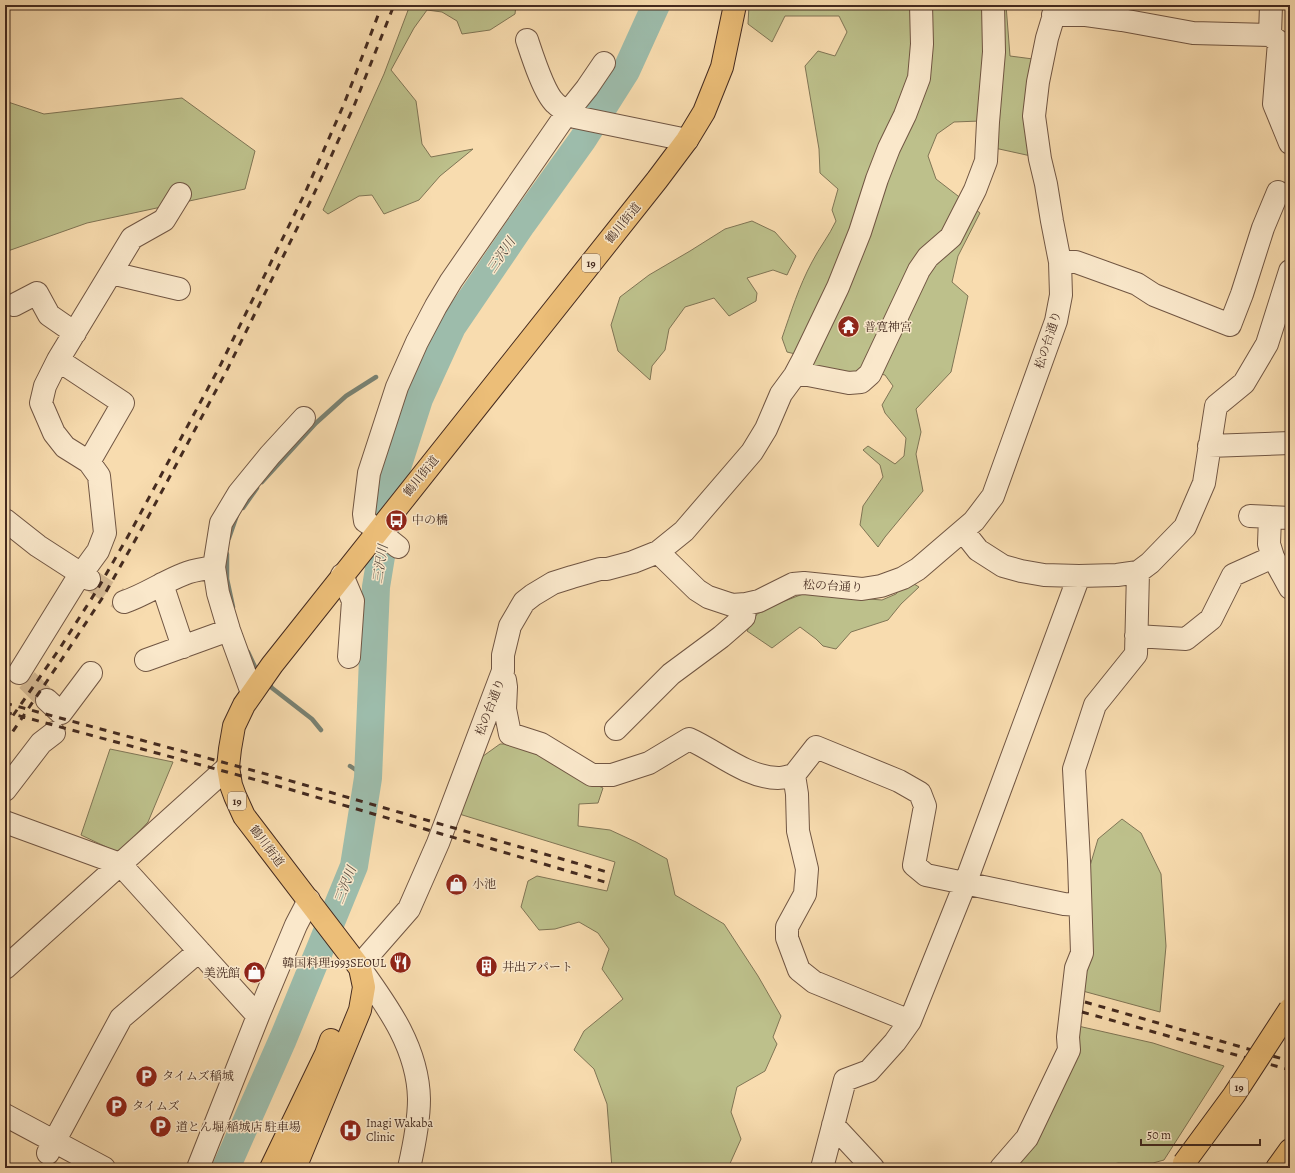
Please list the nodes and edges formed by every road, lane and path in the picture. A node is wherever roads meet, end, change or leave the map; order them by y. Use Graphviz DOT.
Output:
graph roads {
  1 [pos="735,5"];
  2 [pos="921,5"];
  3 [pos="993,5"];
  4 [pos="1271,5"];
  5 [pos="1055,10"];
  6 [pos="1270,35"];
  7 [pos="527,40"];
  8 [pos="604,63"];
  9 [pos="571,115"];
  10 [pos="687,140"];
  11 [pos="1290,143"];
  12 [pos="1278,192"];
  13 [pos="180,194"];
  14 [pos="1060,262"];
  15 [pos="1290,271"];
  16 [pos="111,273"];
  17 [pos="179,289"];
  18 [pos="14,305"];
  19 [pos="75,332"];
  20 [pos="58,360"];
  21 [pos="795,375"];
  22 [pos="304,418"];
  23 [pos="1290,443"];
  24 [pos="1209,446"];
  25 [pos="89,462"];
  26 [pos="1270,517"];
  27 [pos="5,520"];
  28 [pos="373,527"];
  29 [pos="963,531"];
  30 [pos="397,546"];
  31 [pos="658,552"];
  32 [pos="1274,557"];
  33 [pos="214,567"];
  34 [pos="1138,572"];
  35 [pos="342,575"];
  36 [pos="1079,576"];
  37 [pos="85,577"];
  38 [pos="162,584"];
  39 [pos="1290,588"];
  40 [pos="124,602"];
  41 [pos="746,604"];
  42 [pos="229,630"];
  43 [pos="1136,636"];
  44 [pos="184,647"];
  45 [pos="349,657"];
  46 [pos="146,660"];
  47 [pos="17,671"];
  48 [pos="503,671"];
  49 [pos="91,673"];
  50 [pos="254,689"];
  51 [pos="47,700"];
  52 [pos="616,729"];
  53 [pos="54,733"];
  54 [pos="228,767"];
  55 [pos="794,775"];
  56 [pos="5,790"];
  57 [pos="5,822"];
  58 [pos="120,864"];
  59 [pos="965,884"];
  60 [pos="311,904"];
  61 [pos="1080,905"];
  62 [pos="199,951"];
  63 [pos="5,968"];
  64 [pos="360,968"];
  65 [pos="1290,1009"];
  66 [pos="258,1016"];
  67 [pos="910,1021"];
  68 [pos="5,1115"];
  69 [pos="833,1125"];
  70 [pos="5,1131"];
  71 [pos="52,1147"];
  72 [pos="1290,1150"];
  73 [pos="1182,1165"];
  74 [pos="75,1168"];
  75 [pos="104,1168"];
  76 [pos="198,1168"];
  77 [pos="271,1168"];
  78 [pos="295,1168"];
  79 [pos="409,1168"];
  80 [pos="822,1168"];
  81 [pos="873,1168"];
  82 [pos="1001,1168"];
  83 [pos="1277,1168"];
  1 -- 10 [label="main road, 鶴川街道 / 19"];
  2 -- 21 [label="street"];
  3 -- 21 [label="street"];
  4 -- 6 [label="street"];
  5 -- 6 [label="street"];
  5 -- 14 [label="street, 松の台通り"];
  6 -- 11 [label="street"];
  7 -- 9 [label="street"];
  8 -- 9 [label="street"];
  9 -- 10 [label="street"];
  9 -- 28 [label="street"];
  10 -- 28 [label="main road, 鶴川街道 / 19"];
  12 -- 14 [label="street"];
  13 -- 16 [label="street"];
  14 -- 29 [label="street, 松の台通り"];
  15 -- 24 [label="street"];
  16 -- 17 [label="street"];
  16 -- 19 [label="street"];
  18 -- 19 [label="street"];
  19 -- 20 [label="street"];
  20 -- 25 [label="street"];
  20 -- 25 [label="street"];
  21 -- 31 [label="street"];
  22 -- 33 [label="street"];
  23 -- 24 [label="street"];
  24 -- 34 [label="street"];
  25 -- 37 [label="street"];
  26 -- 32 [label="street"];
  27 -- 37 [label="street"];
  28 -- 30 [label="street"];
  28 -- 35 [label="main road, 鶴川街道 / 19"];
  29 -- 36 [label="street"];
  29 -- 41 [label="street, 松の台通り"];
  31 -- 41 [label="street, 松の台通り"];
  31 -- 48 [label="street, 松の台通り"];
  32 -- 39 [label="street"];
  32 -- 43 [label="street"];
  33 -- 38 [label="street"];
  33 -- 42 [label="street"];
  34 -- 36 [label="street"];
  34 -- 43 [label="street"];
  35 -- 45 [label="street"];
  35 -- 50 [label="main road, 鶴川街道 / 19"];
  36 -- 59 [label="street"];
  37 -- 47 [label="street"];
  38 -- 40 [label="street"];
  38 -- 44 [label="street"];
  41 -- 52 [label="street"];
  42 -- 44 [label="street"];
  42 -- 50 [label="street"];
  43 -- 61 [label="street"];
  44 -- 46 [label="street"];
  48 -- 55 [label="street"];
  48 -- 64 [label="street, 松の台通り"];
  49 -- 51 [label="street"];
  50 -- 54 [label="main road, 鶴川街道 / 19"];
  53 -- 56 [label="street"];
  54 -- 58 [label="street"];
  54 -- 60 [label="main road, 鶴川街道 / 19"];
  55 -- 59 [label="street"];
  55 -- 67 [label="street"];
  57 -- 58 [label="street"];
  58 -- 62 [label="street"];
  58 -- 63 [label="street"];
  59 -- 61 [label="street"];
  59 -- 67 [label="street"];
  60 -- 64 [label="main road, 鶴川街道 / 19"];
  60 -- 66 [label="street"];
  61 -- 82 [label="street"];
  62 -- 66 [label="street"];
  62 -- 71 [label="street"];
  64 -- 77 [label="main road"];
  64 -- 78 [label="main road, 鶴川街道 / 19"];
  64 -- 79 [label="street"];
  65 -- 73 [label="main road, 19, bridge"];
  66 -- 76 [label="street"];
  67 -- 69 [label="street"];
  68 -- 71 [label="street"];
  69 -- 80 [label="street"];
  69 -- 81 [label="street"];
  70 -- 71 [label="street"];
  71 -- 74 [label="street"];
  71 -- 75 [label="street"];
  72 -- 83 [label="main road"];
}
